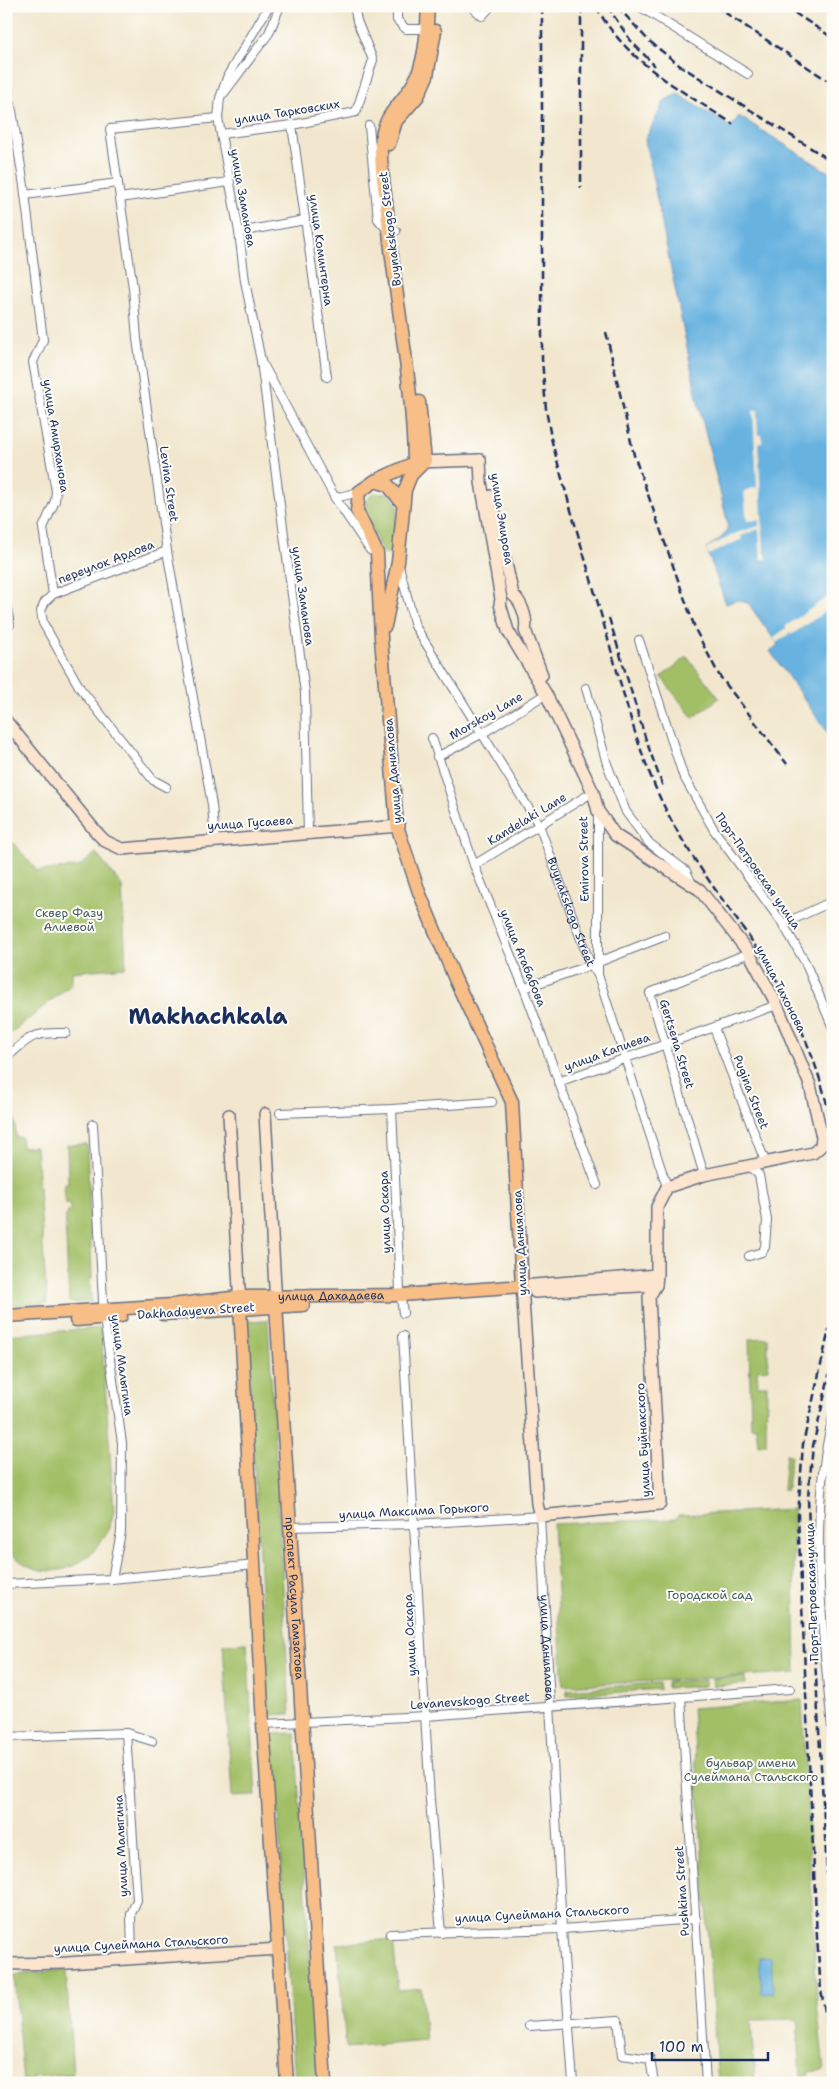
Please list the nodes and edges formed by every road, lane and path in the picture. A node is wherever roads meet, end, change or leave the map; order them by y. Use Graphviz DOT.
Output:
graph roads {
  1 [pos="269,6"];
  2 [pos="280,6"];
  3 [pos="354,6"];
  4 [pos="397,6"];
  5 [pos="428,6"];
  6 [pos="437,6"];
  7 [pos="471,6"];
  8 [pos="491,6"];
  9 [pos="639,6"];
  10 [pos="427,29"];
  11 [pos="6,73"];
  12 [pos="748,74"];
  13 [pos="220,98"];
  14 [pos="218,118"];
  15 [pos="292,125"];
  16 [pos="369,126"];
  17 [pos="110,129"];
  18 [pos="221,134"];
  19 [pos="229,182"];
  20 [pos="118,183"];
  21 [pos="25,195"];
  22 [pos="120,198"];
  23 [pos="305,220"];
  24 [pos="392,231"];
  25 [pos="239,232"];
  26 [pos="261,361"];
  27 [pos="327,377"];
  28 [pos="480,460"];
  29 [pos="419,462"];
  30 [pos="375,481"];
  31 [pos="359,492"];
  32 [pos="335,498"];
  33 [pos="403,504"];
  34 [pos="167,551"];
  35 [pos="377,553"];
  36 [pos="398,562"];
  37 [pos="53,594"];
  38 [pos="512,594"];
  39 [pos="501,599"];
  40 [pos="6,603"];
  41 [pos="10,625"];
  42 [pos="525,630"];
  43 [pos="512,634"];
  44 [pos="639,640"];
  45 [pos="586,688"];
  46 [pos="546,694"];
  47 [pos="6,723"];
  48 [pos="483,733"];
  49 [pos="432,738"];
  50 [pos="438,757"];
  51 [pos="166,786"];
  52 [pos="592,792"];
  53 [pos="598,811"];
  54 [pos="539,825"];
  55 [pos="398,827"];
  56 [pos="308,834"];
  57 [pos="215,840"];
  58 [pos="474,865"];
  59 [pos="693,886"];
  60 [pos="833,901"];
  61 [pos="783,924"];
  62 [pos="665,936"];
  63 [pos="749,953"];
  64 [pos="595,963"];
  65 [pos="598,974"];
  66 [pos="524,988"];
  67 [pos="777,1005"];
  68 [pos="714,1028"];
  69 [pos="833,1028"];
  70 [pos="66,1033"];
  71 [pos="665,1044"];
  72 [pos="625,1057"];
  73 [pos="6,1058"];
  74 [pos="558,1082"];
  75 [pos="492,1102"];
  76 [pos="392,1109"];
  77 [pos="280,1113"];
  78 [pos="264,1114"];
  79 [pos="229,1115"];
  80 [pos="93,1124"];
  81 [pos="766,1164"];
  82 [pos="750,1167"];
  83 [pos="704,1175"];
  84 [pos="597,1185"];
  85 [pos="667,1187"];
  86 [pos="748,1256"];
  87 [pos="656,1280"];
  88 [pos="523,1289"];
  89 [pos="275,1300"];
  90 [pos="240,1303"];
  91 [pos="402,1303"];
  92 [pos="103,1313"];
  93 [pos="6,1316"];
  94 [pos="6,1324"];
  95 [pos="403,1336"];
  96 [pos="833,1417"];
  97 [pos="540,1516"];
  98 [pos="415,1524"];
  99 [pos="288,1527"];
  100 [pos="255,1566"];
  101 [pos="112,1579"];
  102 [pos="6,1584"];
  103 [pos="790,1689"];
  104 [pos="681,1697"];
  105 [pos="552,1707"];
  106 [pos="426,1716"];
  107 [pos="300,1722"];
  108 [pos="263,1724"];
  109 [pos="126,1734"];
  110 [pos="6,1737"];
  111 [pos="833,1738"];
  112 [pos="152,1741"];
  113 [pos="696,1919"];
  114 [pos="562,1929"];
  115 [pos="441,1933"];
  116 [pos="390,1934"];
  117 [pos="278,1949"];
  118 [pos="132,1958"];
  119 [pos="6,1963"];
  120 [pos="569,2023"];
  121 [pos="529,2026"];
  122 [pos="287,2083"];
  123 [pos="325,2083"];
  124 [pos="573,2083"];
  125 [pos="654,2083"];
  126 [pos="706,2083"];
  1 -- 13 [label="street, улица Заманова"];
  2 -- 13 [label="street"];
  3 -- 15 [label="street, улица Тарковских"];
  4 -- 10 [label="street"];
  5 -- 10 [label="main road, Buynakskogo Street"];
  6 -- 24 [label="main road, Buynakskogo Street"];
  7 -- 8 [label="street"];
  9 -- 12 [label="street"];
  10 -- 24 [label="main road, Buynakskogo Street"];
  11 -- 21 [label="street, улица Амирханова"];
  13 -- 14 [label="street, улица Заманова"];
  14 -- 17 [label="street, улица Тарковских"];
  14 -- 18 [label="street, улица Заманова"];
  15 -- 18 [label="street, улица Тарковских"];
  15 -- 23 [label="street, улица Коминтерна"];
  16 -- 24 [label="street"];
  17 -- 20 [label="street, Levina Street"];
  18 -- 19 [label="street, улица Заманова"];
  19 -- 22 [label="street"];
  19 -- 25 [label="street, улица Заманова"];
  20 -- 21 [label="street"];
  20 -- 22 [label="street, Levina Street"];
  21 -- 37 [label="street, улица Амирханова"];
  22 -- 34 [label="street, Levina Street"];
  23 -- 25 [label="street"];
  23 -- 27 [label="street, улица Коминтерна"];
  24 -- 29 [label="main road, Buynakskogo Street"];
  25 -- 26 [label="street, улица Заманова"];
  26 -- 32 [label="street, улица Заманова"];
  26 -- 56 [label="street, улица Заманова"];
  28 -- 29 [label="street"];
  28 -- 38 [label="street, улица Эмирова"];
  28 -- 39 [label="street, улица Эмирова"];
  29 -- 30 [label="main road"];
  29 -- 33 [label="main road, улица Даниялова"];
  30 -- 31 [label="main road"];
  30 -- 33 [label="main road"];
  31 -- 32 [label="street"];
  31 -- 35 [label="main road, улица Даниялова"];
  32 -- 35 [label="street, улица Заманова"];
  33 -- 36 [label="main road, улица Даниялова"];
  34 -- 37 [label="street, переулок Ардова"];
  34 -- 57 [label="street, Levina Street"];
  35 -- 36 [label="main road"];
  35 -- 55 [label="main road, улица Даниялова"];
  36 -- 48 [label="street, Buynakskogo Street"];
  36 -- 55 [label="main road, улица Даниялова"];
  37 -- 51 [label="street"];
  38 -- 39 [label="street"];
  38 -- 42 [label="street, улица Эмирова"];
  39 -- 43 [label="street, улица Эмирова"];
  40 -- 41 [label="street"];
  42 -- 43 [label="street"];
  42 -- 46 [label="street, улица Эмирова"];
  43 -- 46 [label="street, улица Эмирова"];
  44 -- 61 [label="street, Порт-Петровская улица"];
  45 -- 59 [label="street"];
  46 -- 48 [label="street, Morskoy Lane"];
  46 -- 52 [label="street, Emirova Street"];
  47 -- 57 [label="street, улица Гусаева"];
  47 -- 57 [label="street, улица Гусаева"];
  48 -- 50 [label="street, Morskoy Lane"];
  48 -- 54 [label="street, Buynakskogo Street"];
  49 -- 50 [label="street, улица Агабабова"];
  50 -- 58 [label="street, улица Агабабова"];
  52 -- 53 [label="street, Emirova Street"];
  52 -- 54 [label="street, Kandelaki Lane"];
  53 -- 59 [label="street, улица Тихонова"];
  53 -- 64 [label="street, Emirova Street"];
  54 -- 58 [label="street, Kandelaki Lane"];
  54 -- 64 [label="street, Buynakskogo Street"];
  55 -- 56 [label="street, улица Гусаева"];
  55 -- 88 [label="main road, улица Даниялова"];
  56 -- 57 [label="street, улица Гусаева"];
  58 -- 66 [label="street, улица Агабабова"];
  59 -- 63 [label="street, улица Тихонова"];
  60 -- 61 [label="street"];
  61 -- 69 [label="street, Порт-Петровская улица"];
  62 -- 64 [label="street"];
  63 -- 67 [label="street, улица Тихонова"];
  63 -- 71 [label="street, Gertsena Street"];
  64 -- 65 [label="street, Emirova Street"];
  64 -- 66 [label="street"];
  65 -- 72 [label="street, Buynakskogo Street"];
  66 -- 74 [label="street, улица Агабабова"];
  67 -- 68 [label="street, улица Капиева"];
  67 -- 81 [label="street, улица Тихонова"];
  68 -- 71 [label="street, улица Капиева"];
  68 -- 81 [label="street, Pugina Street"];
  70 -- 73 [label="street"];
  71 -- 72 [label="street, улица Капиева"];
  71 -- 83 [label="street, Gertsena Street"];
  72 -- 74 [label="street, улица Капиева"];
  72 -- 85 [label="street, Buynakskogo Street"];
  74 -- 84 [label="street, улица Агабабова"];
  75 -- 76 [label="street"];
  76 -- 77 [label="street"];
  76 -- 91 [label="street, улица Оскара"];
  78 -- 89 [label="street, проспект Расула Гамзатова"];
  79 -- 90 [label="street"];
  80 -- 92 [label="street, улица Малыгина"];
  81 -- 82 [label="street"];
  82 -- 83 [label="street"];
  82 -- 86 [label="street"];
  83 -- 85 [label="street"];
  85 -- 87 [label="street"];
  87 -- 88 [label="street"];
  87 -- 97 [label="street, улица Буйнакского"];
  88 -- 91 [label="main road, улица Дахадаева"];
  88 -- 97 [label="street, улица Даниялова"];
  89 -- 90 [label="main road, улица Дахадаева"];
  89 -- 91 [label="main road, улица Дахадаева"];
  89 -- 99 [label="main road, проспект Расула Гамзатова"];
  90 -- 92 [label="main road, улица Дахадаева"];
  90 -- 100 [label="main road"];
  92 -- 93 [label="main road, улица Дахадаева"];
  92 -- 94 [label="main road"];
  92 -- 101 [label="street, улица Малыгина"];
  95 -- 98 [label="street, улица Оскара"];
  96 -- 111 [label="street, Порт-Петровская улица"];
  97 -- 98 [label="street, улица Максима Горького"];
  97 -- 105 [label="street, улица Даниялова"];
  98 -- 99 [label="street, улица Максима Горького"];
  98 -- 106 [label="street, улица Оскара"];
  99 -- 107 [label="main road, проспект Расула Гамзатова"];
  100 -- 101 [label="street"];
  100 -- 108 [label="main road"];
  101 -- 102 [label="street"];
  103 -- 104 [label="street, Levanevskogo Street"];
  104 -- 105 [label="street, Levanevskogo Street"];
  104 -- 113 [label="street, Pushkina Street"];
  105 -- 106 [label="street, Levanevskogo Street"];
  105 -- 114 [label="street, улица Даниялова"];
  106 -- 107 [label="street, Levanevskogo Street"];
  106 -- 115 [label="street, улица Оскара"];
  107 -- 108 [label="street, Levanevskogo Street"];
  107 -- 123 [label="main road, проспект Расула Гамзатова"];
  108 -- 117 [label="main road"];
  109 -- 110 [label="street"];
  109 -- 112 [label="street"];
  109 -- 118 [label="street, улица Малыгина"];
  113 -- 114 [label="street, улица Сулеймана Стальского"];
  113 -- 126 [label="street, Pushkina Street"];
  114 -- 115 [label="street, улица Сулеймана Стальского"];
  114 -- 120 [label="street, улица Даниялова"];
  115 -- 116 [label="street, улица Сулеймана Стальского"];
  117 -- 118 [label="street, улица Сулеймана Стальского"];
  117 -- 119 [label="street, улица Сулеймана Стальского"];
  117 -- 122 [label="main road"];
  118 -- 119 [label="street, улица Сулеймана Стальского"];
  120 -- 121 [label="street"];
  120 -- 124 [label="street, улица Даниялова"];
  120 -- 125 [label="street"];
}
